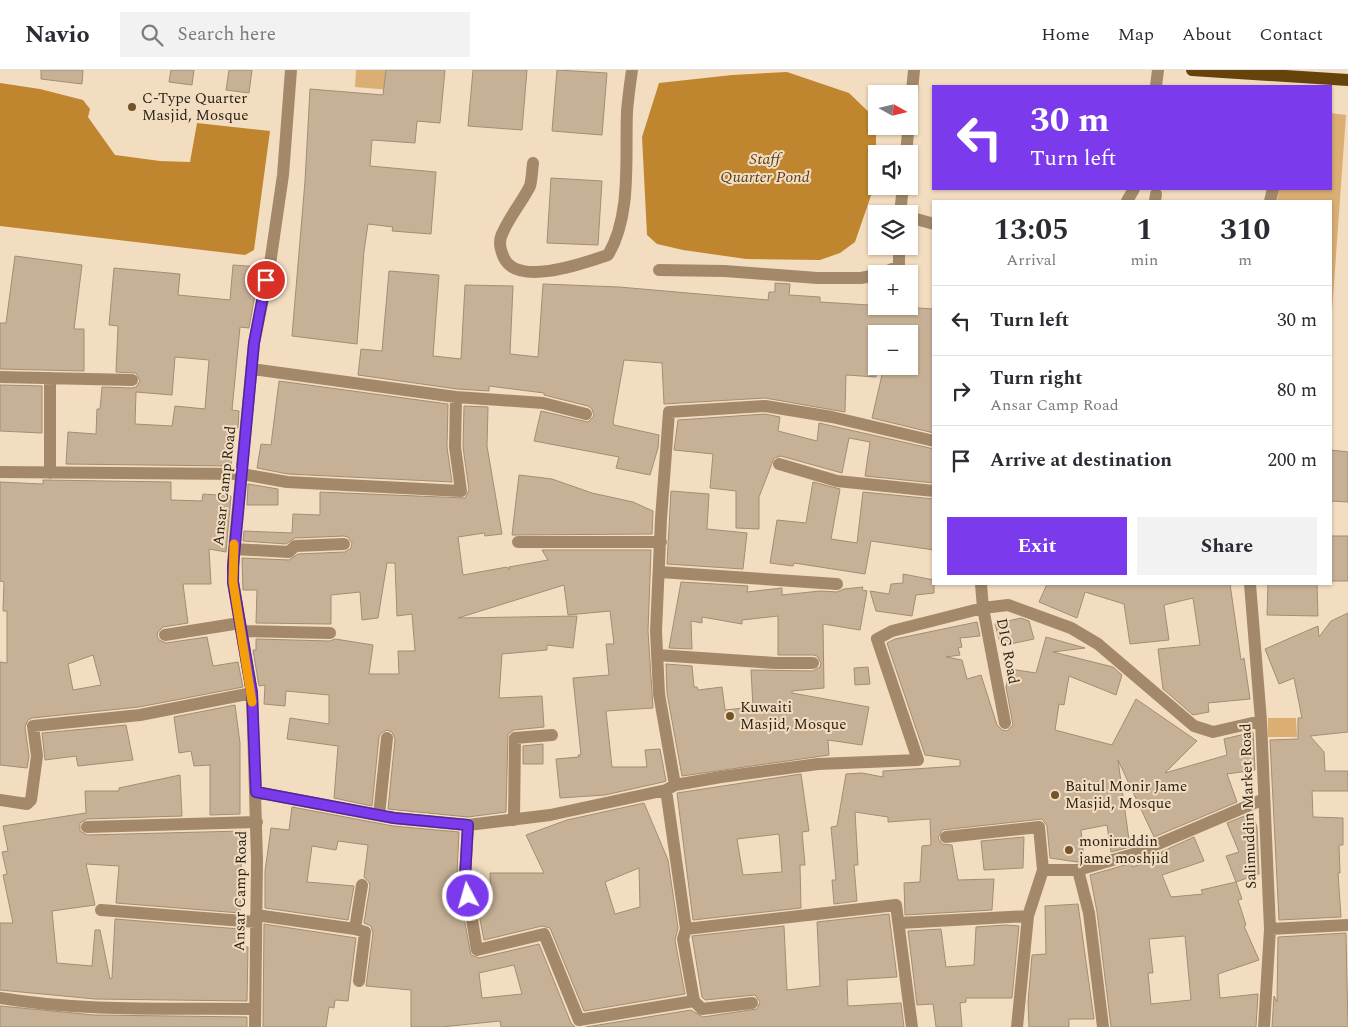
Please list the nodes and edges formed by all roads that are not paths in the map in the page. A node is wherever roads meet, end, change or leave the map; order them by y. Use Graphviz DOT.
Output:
graph roads {
  1 [pos="291,70"];
  2 [pos="632,70"];
  3 [pos="914,70"];
  4 [pos="1158,70"];
  5 [pos="1192,70"];
  6 [pos="1348,80"];
  7 [pos="1300,82"];
  8 [pos="1156,85"];
  9 [pos="907,145"];
  10 [pos="533,163"];
  11 [pos="918,220"];
  12 [pos="932,223"];
  13 [pos="659,270"];
  14 [pos="868,277"];
  15 [pos="252,369"];
  16 [pos="0,377"];
  17 [pos="50,378"];
  18 [pos="132,380"];
  19 [pos="456,397"];
  20 [pos="586,414"];
  21 [pos="932,441"];
  22 [pos="779,464"];
  23 [pos="0,472"];
  24 [pos="50,473"];
  25 [pos="242,474"];
  26 [pos="932,491"];
  27 [pos="518,542"];
  28 [pos="661,542"];
  29 [pos="344,544"];
  30 [pos="234,549"];
  31 [pos="660,572"];
  32 [pos="837,584"];
  33 [pos="981,585"];
  34 [pos="1250,585"];
  35 [pos="983,608"];
  36 [pos="241,627"];
  37 [pos="330,633"];
  38 [pos="165,635"];
  39 [pos="657,655"];
  40 [pos="813,663"];
  41 [pos="252,693"];
  42 [pos="1261,721"];
  43 [pos="1005,724"];
  44 [pos="552,736"];
  45 [pos="386,738"];
  46 [pos="670,788"];
  47 [pos="256,792"];
  48 [pos="0,800"];
  49 [pos="1264,800"];
  50 [pos="379,815"];
  51 [pos="514,820"];
  52 [pos="257,822"];
  53 [pos="468,825"];
  54 [pos="87,827"];
  55 [pos="946,838"];
  56 [pos="1043,870"];
  57 [pos="1078,870"];
  58 [pos="362,885"];
  59 [pos="101,910"];
  60 [pos="1028,916"];
  61 [pos="256,918"];
  62 [pos="899,923"];
  63 [pos="1348,925"];
  64 [pos="355,929"];
  65 [pos="1270,929"];
  66 [pos="686,930"];
  67 [pos="359,981"];
  68 [pos="0,998"];
  69 [pos="694,1001"];
  70 [pos="752,1003"];
  71 [pos="254,1009"];
  72 [pos="255,1027"];
  73 [pos="912,1027"];
  74 [pos="1017,1027"];
  75 [pos="1103,1027"];
  76 [pos="1264,1027"];
  1 -- 15 [label="street, Ansar Camp Road"];
  2 -- 10 [label="street"];
  3 -- 9 [label="street"];
  4 -- 8 [label="street"];
  5 -- 7 [label="main road"];
  6 -- 7 [label="main road"];
  11 -- 12 [label="street"];
  13 -- 14 [label="street"];
  15 -- 19 [label="street"];
  15 -- 25 [label="street, Ansar Camp Road"];
  16 -- 17 [label="street"];
  17 -- 18 [label="street"];
  17 -- 24 [label="street"];
  19 -- 20 [label="street"];
  19 -- 25 [label="street"];
  21 -- 28 [label="street"];
  22 -- 26 [label="street"];
  23 -- 24 [label="street"];
  24 -- 25 [label="street"];
  25 -- 30 [label="street, Ansar Camp Road"];
  27 -- 28 [label="street"];
  28 -- 31 [label="street"];
  29 -- 30 [label="street"];
  30 -- 36 [label="street, Ansar Camp Road"];
  31 -- 32 [label="street"];
  31 -- 39 [label="street"];
  33 -- 35 [label="street, DIG Road"];
  34 -- 42 [label="street, Salimuddin Market Road"];
  35 -- 42 [label="street"];
  35 -- 43 [label="street, DIG Road"];
  35 -- 46 [label="street"];
  36 -- 37 [label="street"];
  36 -- 38 [label="street"];
  36 -- 41 [label="street, Ansar Camp Road"];
  39 -- 40 [label="street"];
  39 -- 46 [label="street"];
  41 -- 47 [label="street, Ansar Camp Road"];
  41 -- 48 [label="street"];
  42 -- 49 [label="street, Salimuddin Market Road"];
  44 -- 51 [label="street"];
  45 -- 50 [label="street"];
  46 -- 51 [label="street"];
  46 -- 66 [label="street"];
  47 -- 50 [label="street"];
  47 -- 52 [label="street, Ansar Camp Road"];
  49 -- 57 [label="street"];
  49 -- 65 [label="street, Salimuddin Market Road"];
  50 -- 53 [label="street"];
  51 -- 53 [label="street"];
  52 -- 54 [label="street"];
  52 -- 61 [label="street, Ansar Camp Road"];
  53 -- 69 [label="street"];
  55 -- 56 [label="street"];
  56 -- 57 [label="street"];
  56 -- 60 [label="street"];
  57 -- 75 [label="street"];
  58 -- 64 [label="street"];
  59 -- 61 [label="street"];
  60 -- 62 [label="street"];
  60 -- 74 [label="street"];
  61 -- 64 [label="street"];
  61 -- 71 [label="street, Ansar Camp Road"];
  62 -- 66 [label="street"];
  62 -- 73 [label="street"];
  63 -- 65 [label="street"];
  64 -- 67 [label="street"];
  65 -- 76 [label="street, Salimuddin Market Road"];
  66 -- 69 [label="street"];
  68 -- 71 [label="street"];
  69 -- 70 [label="street"];
  71 -- 72 [label="street, Ansar Camp Road"];
}
